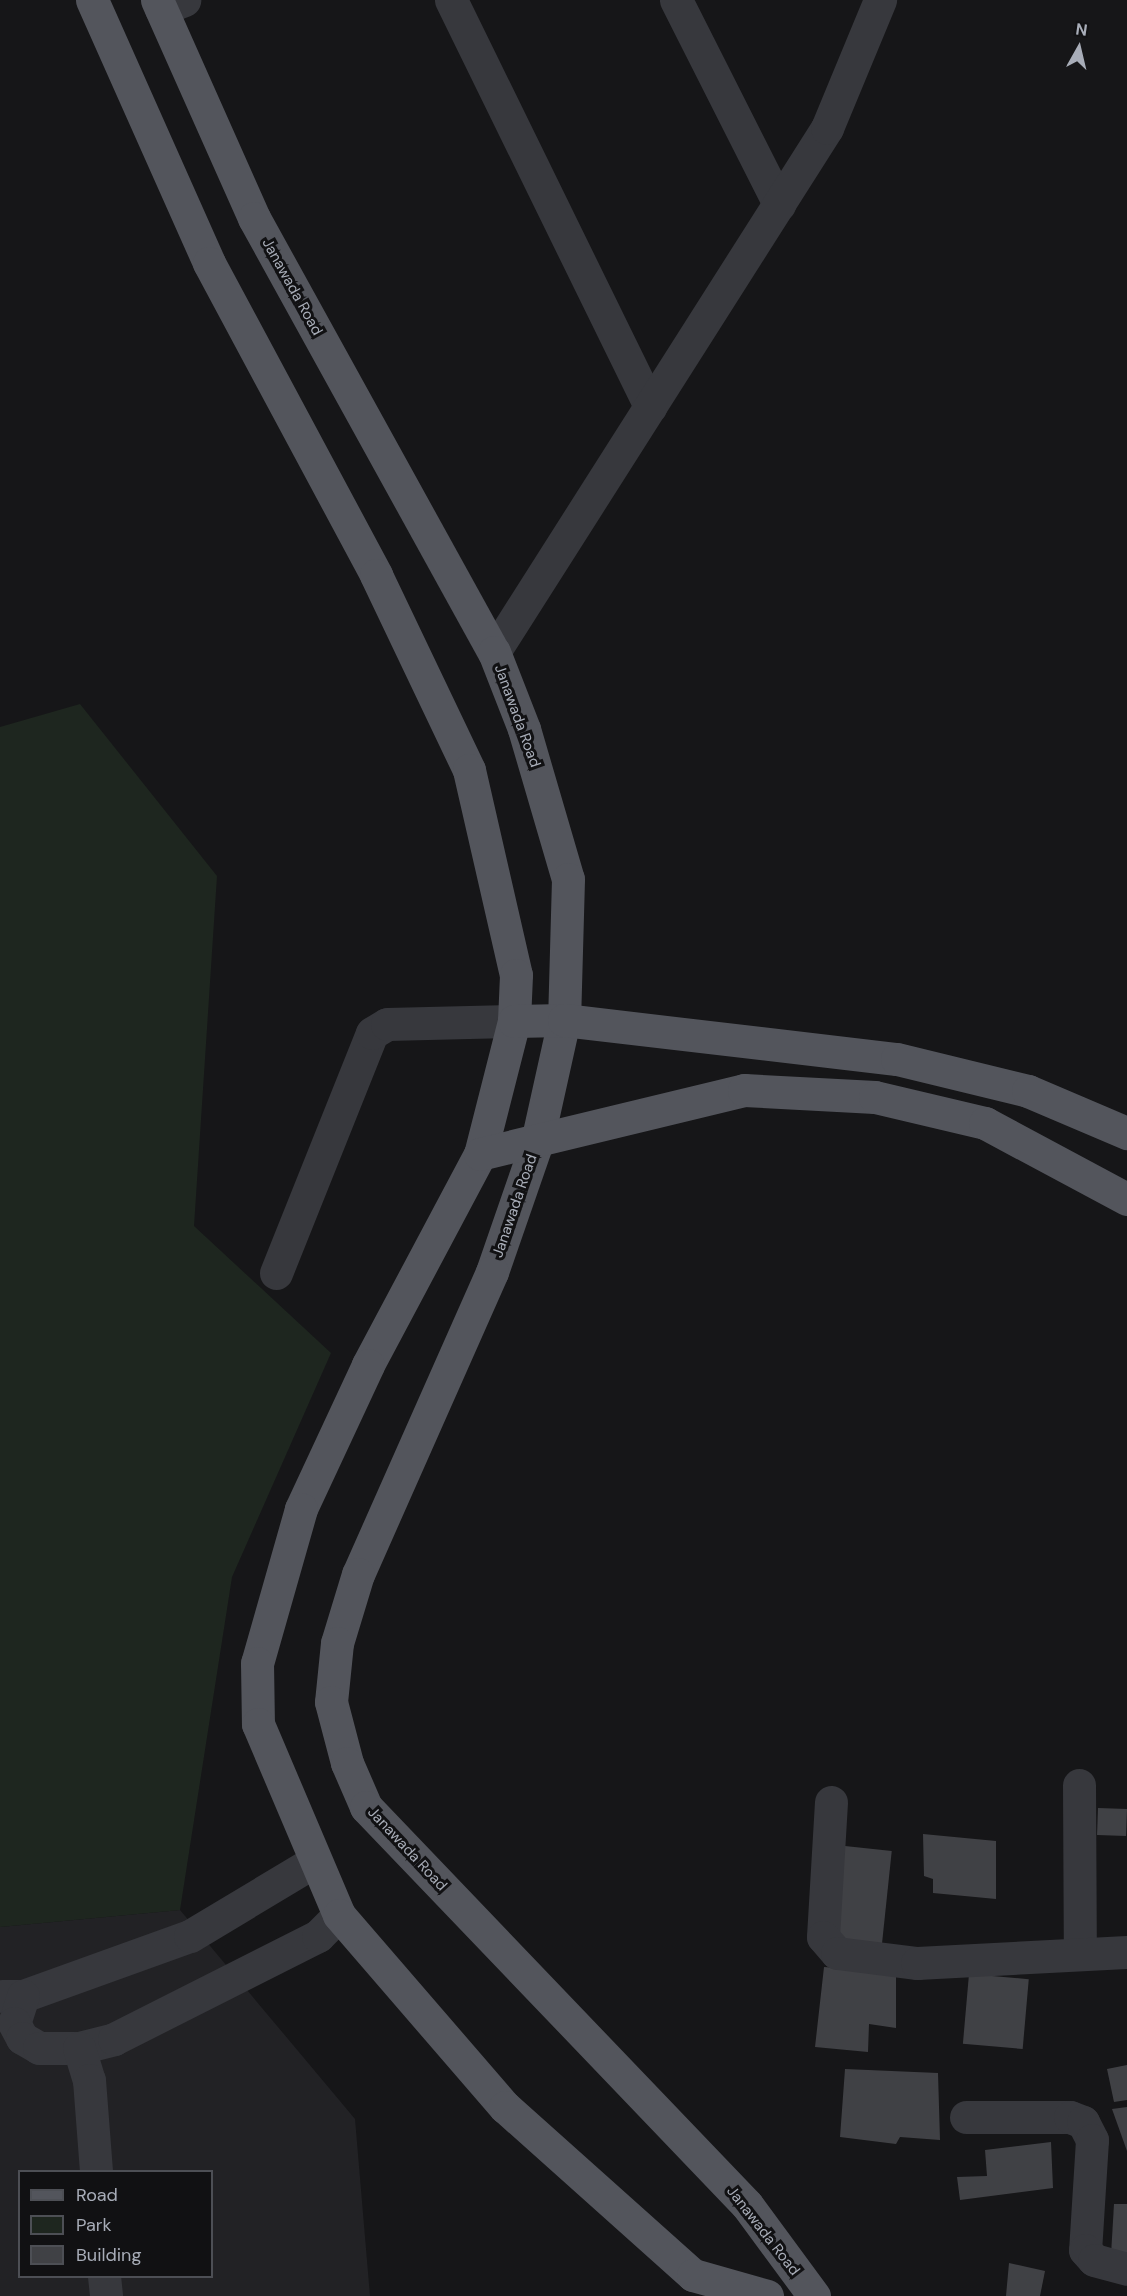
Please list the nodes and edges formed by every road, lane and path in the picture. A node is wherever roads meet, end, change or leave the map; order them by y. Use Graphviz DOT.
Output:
graph roads {
  1 [pos="92,0"];
  2 [pos="451,0"];
  3 [pos="675,0"];
  4 [pos="880,0"];
  5 [pos="167,3"];
  6 [pos="779,204"];
  7 [pos="650,407"];
  8 [pos="494,652"];
  9 [pos="564,1020"];
  10 [pos="514,1021"];
  11 [pos="1127,1133"];
  12 [pos="537,1142"];
  13 [pos="480,1154"];
  14 [pos="1127,1199"];
  15 [pos="276,1273"];
  16 [pos="1079,1785"];
  17 [pos="831,1802"];
  18 [pos="313,1862"];
  19 [pos="339,1915"];
  20 [pos="1080,1952"];
  21 [pos="1127,1952"];
  22 [pos="11,1996"];
  23 [pos="79,2048"];
  24 [pos="966,2117"];
  25 [pos="96,2170"];
  26 [pos="1127,2269"];
  27 [pos="104,2278"];
  28 [pos="106,2296"];
  29 [pos="767,2296"];
  30 [pos="814,2296"];
  1 -- 10 [label="main road"];
  2 -- 7 [label="street"];
  3 -- 6 [label="street"];
  4 -- 6 [label="street"];
  5 -- 8 [label="main road, Janawada Road"];
  6 -- 7 [label="street"];
  7 -- 8 [label="street"];
  8 -- 9 [label="main road, Janawada Road"];
  9 -- 10 [label="main road"];
  9 -- 11 [label="main road"];
  9 -- 12 [label="main road, Janawada Road"];
  10 -- 13 [label="main road"];
  10 -- 15 [label="street"];
  12 -- 13 [label="main road"];
  12 -- 14 [label="main road"];
  12 -- 30 [label="main road, Janawada Road"];
  13 -- 18 [label="main road"];
  16 -- 20 [label="street"];
  17 -- 20 [label="street"];
  18 -- 19 [label="main road"];
  18 -- 22 [label="street"];
  19 -- 23 [label="street"];
  19 -- 29 [label="main road"];
  20 -- 21 [label="street"];
  22 -- 23 [label="street"];
  23 -- 25 [label="street"];
  24 -- 26 [label="street"];
  27 -- 28 [label="street"];
}
